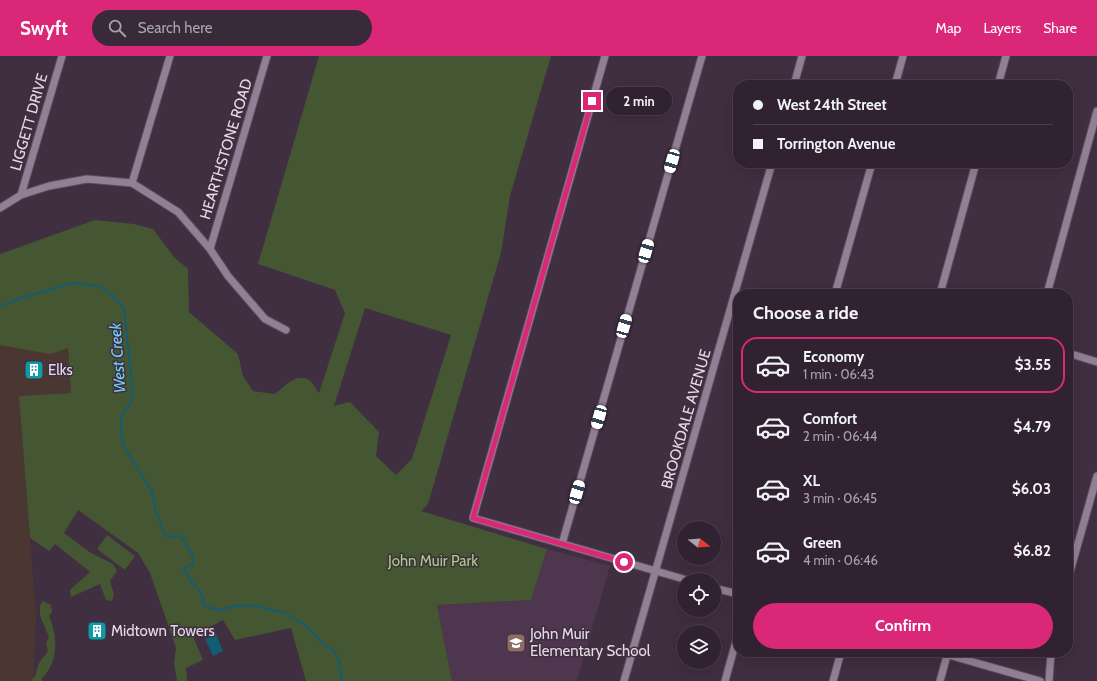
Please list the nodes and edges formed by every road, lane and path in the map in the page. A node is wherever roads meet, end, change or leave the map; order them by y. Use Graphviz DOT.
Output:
graph roads {
  1 [pos="62,56"];
  2 [pos="170,56"];
  3 [pos="267,56"];
  4 [pos="605,56"];
  5 [pos="702,56"];
  6 [pos="802,56"];
  7 [pos="903,56"];
  8 [pos="1006,56"];
  9 [pos="795,80"];
  10 [pos="896,80"];
  11 [pos="999,80"];
  12 [pos="1097,111"];
  13 [pos="771,168"];
  14 [pos="871,168"];
  15 [pos="975,168"];
  16 [pos="132,183"];
  17 [pos="21,195"];
  18 [pos="0,208"];
  19 [pos="210,249"];
  20 [pos="736,289"];
  21 [pos="836,289"];
  22 [pos="941,289"];
  23 [pos="1048,289"];
  24 [pos="733,300"];
  25 [pos="286,330"];
  26 [pos="1073,355"];
  27 [pos="1097,362"];
  28 [pos="1097,476"];
  29 [pos="562,544"];
  30 [pos="1073,561"];
  31 [pos="656,571"];
  32 [pos="677,577"];
  33 [pos="721,590"];
  34 [pos="733,593"];
  35 [pos="733,652"];
  36 [pos="840,657"];
  37 [pos="947,657"];
  38 [pos="961,657"];
  39 [pos="1051,657"];
  40 [pos="624,681"];
  41 [pos="725,681"];
  42 [pos="833,681"];
  43 [pos="940,681"];
  44 [pos="1040,681"];
  45 [pos="1049,681"];
  1 -- 17 [label="street, LIGGETT DRIVE"];
  2 -- 16 [label="street"];
  3 -- 19 [label="street, HEARTHSTONE ROAD"];
  4 -- 29 [label="street"];
  5 -- 29 [label="street"];
  6 -- 9 [label="street"];
  7 -- 10 [label="street"];
  8 -- 11 [label="street"];
  12 -- 23 [label="street"];
  13 -- 20 [label="street, BROOKDALE AVENUE"];
  14 -- 21 [label="street"];
  15 -- 22 [label="street"];
  16 -- 17 [label="street"];
  16 -- 19 [label="street"];
  17 -- 18 [label="street"];
  19 -- 25 [label="street"];
  24 -- 31 [label="street, BROOKDALE AVENUE"];
  26 -- 27 [label="street"];
  28 -- 30 [label="street"];
  29 -- 31 [label="street"];
  31 -- 32 [label="street"];
  31 -- 40 [label="street, BROOKDALE AVENUE"];
  33 -- 34 [label="street"];
  35 -- 41 [label="street"];
  36 -- 42 [label="street"];
  37 -- 43 [label="street"];
  38 -- 44 [label="street"];
  39 -- 45 [label="street"];
}
